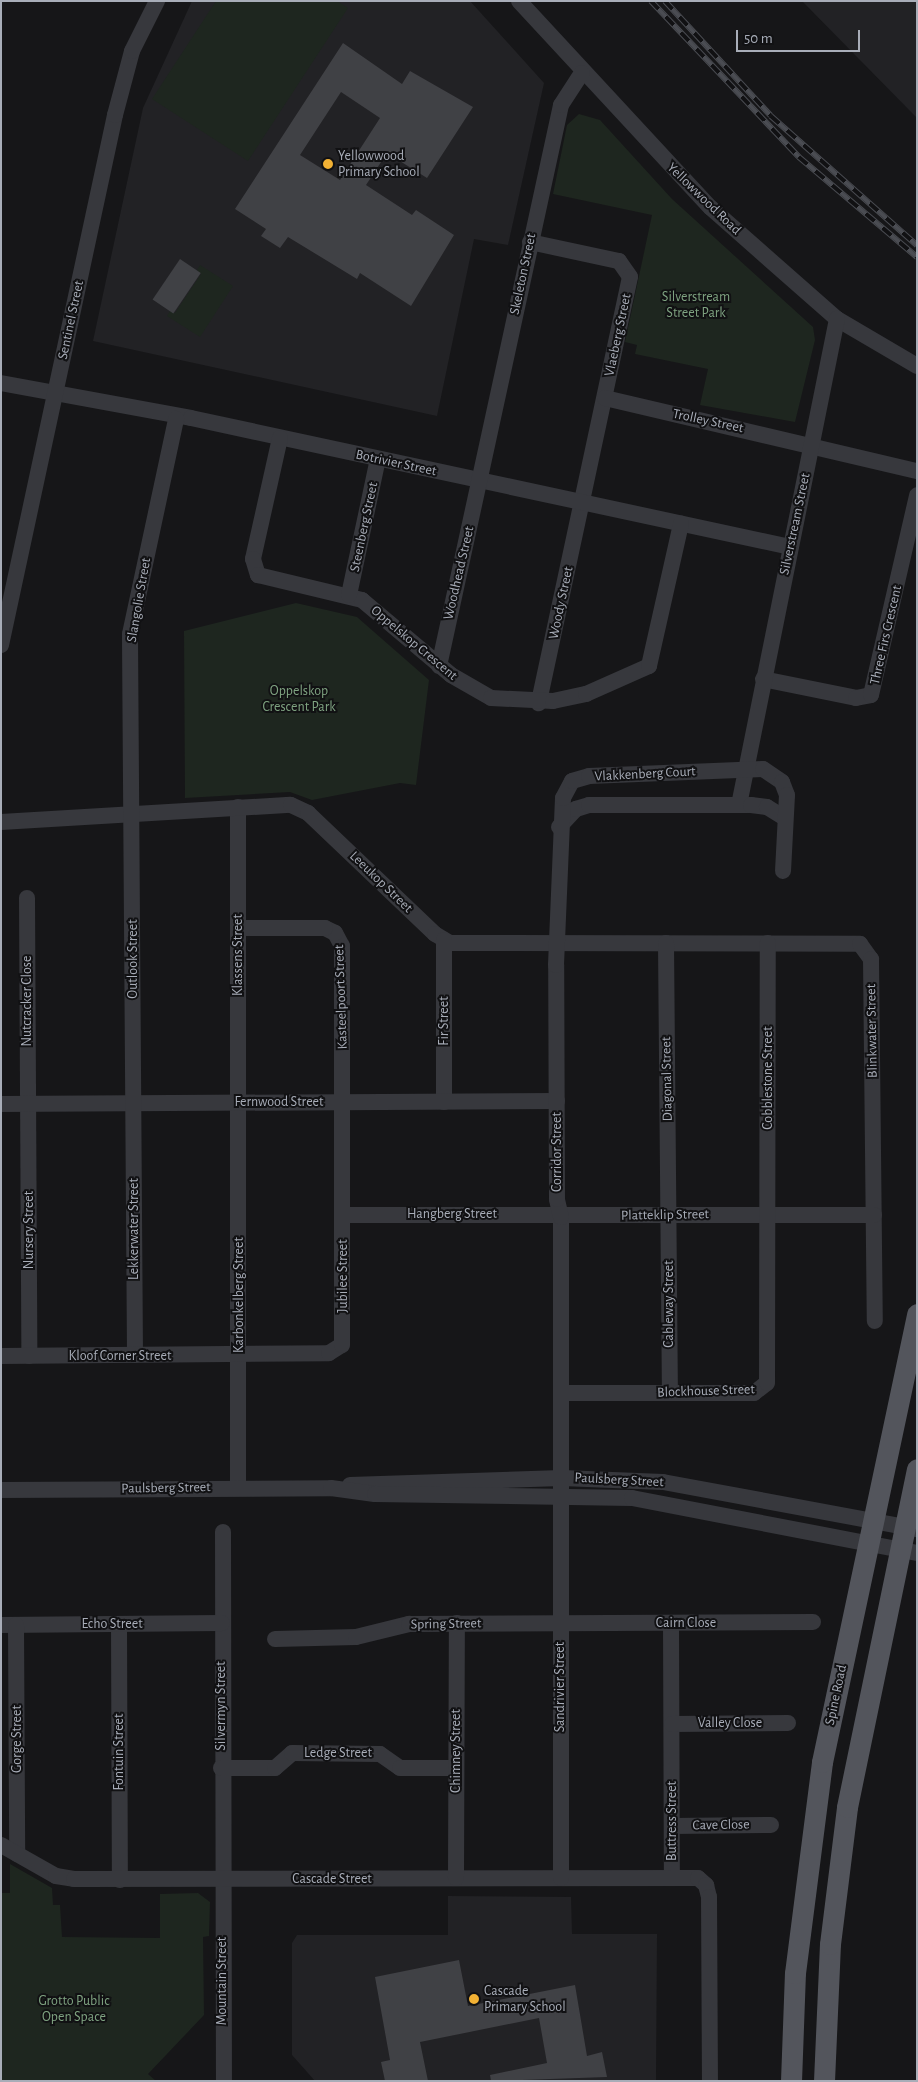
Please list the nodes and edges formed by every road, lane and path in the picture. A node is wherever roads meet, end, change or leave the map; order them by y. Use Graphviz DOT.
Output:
graph roads {
  1 [pos="157,1"];
  2 [pos="519,1"];
  3 [pos="582,73"];
  4 [pos="530,242"];
  5 [pos="838,319"];
  6 [pos="917,366"];
  7 [pos="1,383"];
  8 [pos="55,394"];
  9 [pos="604,398"];
  10 [pos="176,418"];
  11 [pos="280,438"];
  12 [pos="812,444"];
  13 [pos="378,459"];
  14 [pos="917,471"];
  15 [pos="480,481"];
  16 [pos="917,495"];
  17 [pos="582,502"];
  18 [pos="681,524"];
  19 [pos="790,547"];
  20 [pos="349,596"];
  21 [pos="1,645"];
  22 [pos="439,666"];
  23 [pos="763,679"];
  24 [pos="539,703"];
  25 [pos="745,768"];
  26 [pos="739,805"];
  27 [pos="238,807"];
  28 [pos="133,814"];
  29 [pos="783,817"];
  30 [pos="1,822"];
  31 [pos="559,827"];
  32 [pos="783,872"];
  33 [pos="27,898"];
  34 [pos="238,928"];
  35 [pos="444,940"];
  36 [pos="560,942"];
  37 [pos="666,942"];
  38 [pos="768,942"];
  39 [pos="557,1101"];
  40 [pos="342,1102"];
  41 [pos="444,1102"];
  42 [pos="133,1103"];
  43 [pos="238,1103"];
  44 [pos="1,1104"];
  45 [pos="28,1104"];
  46 [pos="343,1214"];
  47 [pos="769,1214"];
  48 [pos="669,1215"];
  49 [pos="874,1215"];
  50 [pos="561,1217"];
  51 [pos="917,1314"];
  52 [pos="875,1322"];
  53 [pos="135,1355"];
  54 [pos="239,1355"];
  55 [pos="1,1356"];
  56 [pos="29,1356"];
  57 [pos="562,1393"];
  58 [pos="670,1393"];
  59 [pos="917,1469"];
  60 [pos="562,1478"];
  61 [pos="238,1488"];
  62 [pos="331,1488"];
  63 [pos="1,1490"];
  64 [pos="560,1497"];
  65 [pos="872,1520"];
  66 [pos="910,1528"];
  67 [pos="223,1532"];
  68 [pos="868,1542"];
  69 [pos="908,1551"];
  70 [pos="559,1622"];
  71 [pos="813,1622"];
  72 [pos="222,1623"];
  73 [pos="457,1623"];
  74 [pos="671,1623"];
  75 [pos="119,1624"];
  76 [pos="9,1625"];
  77 [pos="275,1639"];
  78 [pos="788,1723"];
  79 [pos="672,1724"];
  80 [pos="221,1768"];
  81 [pos="456,1768"];
  82 [pos="771,1825"];
  83 [pos="672,1826"];
  84 [pos="1,1845"];
  85 [pos="17,1854"];
  86 [pos="672,1876"];
  87 [pos="456,1878"];
  88 [pos="561,1878"];
  89 [pos="120,1880"];
  90 [pos="222,1880"];
  91 [pos="224,2081"];
  92 [pos="710,2081"];
  93 [pos="791,2081"];
  94 [pos="824,2081"];
  1 -- 8 [label="street, Sentinel Street"];
  2 -- 3 [label="street, Yellowwood Road"];
  3 -- 4 [label="street, Skeleton Street"];
  3 -- 5 [label="street, Yellowwood Road"];
  4 -- 9 [label="street, Vlaeberg Street"];
  4 -- 15 [label="street, Skeleton Street"];
  5 -- 6 [label="street, Yellowwood Road"];
  5 -- 12 [label="street, Silverstream Street"];
  7 -- 8 [label="street, Botrivier Street"];
  8 -- 10 [label="street, Botrivier Street"];
  8 -- 21 [label="street, Sentinel Street"];
  9 -- 12 [label="street, Trolley Street"];
  9 -- 17 [label="street, Vlaeberg Street"];
  10 -- 11 [label="street, Botrivier Street"];
  10 -- 28 [label="street, Slangolie Street"];
  11 -- 13 [label="street, Botrivier Street"];
  11 -- 20 [label="street, Oppelskop Crescent"];
  12 -- 14 [label="street"];
  12 -- 19 [label="street, Silverstream Street"];
  13 -- 15 [label="street, Botrivier Street"];
  13 -- 20 [label="street, Steenberg Street"];
  15 -- 17 [label="street, Botrivier Street"];
  15 -- 22 [label="street, Woodhead Street"];
  16 -- 23 [label="street, Three Firs Crescent"];
  17 -- 18 [label="street, Botrivier Street"];
  17 -- 24 [label="street, Woody Street"];
  18 -- 19 [label="street, Botrivier Street"];
  18 -- 24 [label="street, Oppelskop Crescent"];
  19 -- 23 [label="street, Silverstream Street"];
  20 -- 22 [label="street, Oppelskop Crescent"];
  22 -- 24 [label="street, Oppelskop Crescent"];
  23 -- 25 [label="street, Silverstream Street"];
  25 -- 26 [label="street"];
  25 -- 29 [label="street, Vlakkenberg Court"];
  25 -- 31 [label="street, Vlakkenberg Court"];
  26 -- 29 [label="street, Vlakkenberg Court"];
  26 -- 31 [label="street, Vlakkenberg Court"];
  27 -- 28 [label="street, Leeukop Street"];
  27 -- 34 [label="street, Klassens Street"];
  27 -- 35 [label="street, Leeukop Street"];
  28 -- 30 [label="street, Leeukop Street"];
  28 -- 42 [label="street, Outlook Street"];
  29 -- 32 [label="street"];
  31 -- 36 [label="street, Corridor Street"];
  33 -- 45 [label="street, Nutcracker Close"];
  34 -- 40 [label="street, Kasteelpoort Street"];
  34 -- 43 [label="street, Klassens Street"];
  35 -- 36 [label="street"];
  35 -- 41 [label="street, Fir Street"];
  36 -- 37 [label="street"];
  36 -- 39 [label="street, Corridor Street"];
  37 -- 38 [label="street"];
  37 -- 48 [label="street, Diagonal Street"];
  38 -- 47 [label="street, Cobblestone Street"];
  38 -- 49 [label="street, Blinkwater Street"];
  39 -- 41 [label="street, Fernwood Street"];
  39 -- 50 [label="street, Corridor Street"];
  40 -- 41 [label="street, Fernwood Street"];
  40 -- 43 [label="street, Fernwood Street"];
  40 -- 46 [label="street, Jubilee Street"];
  42 -- 43 [label="street, Fernwood Street"];
  42 -- 45 [label="street, Fernwood Street"];
  42 -- 53 [label="street, Lekkerwater Street"];
  43 -- 54 [label="street, Karbonkelberg Street"];
  44 -- 45 [label="street, Fernwood Street"];
  45 -- 56 [label="street, Nursery Street"];
  46 -- 50 [label="street, Hangberg Street"];
  46 -- 54 [label="street, Jubilee Street"];
  47 -- 48 [label="street, Platteklip Street"];
  47 -- 49 [label="street"];
  47 -- 58 [label="street, Blockhouse Street"];
  48 -- 50 [label="street, Platteklip Street"];
  48 -- 58 [label="street, Cableway Street"];
  49 -- 52 [label="street, Blinkwater Street"];
  50 -- 57 [label="street, Corridor Street"];
  51 -- 65 [label="main road, Spine Road"];
  53 -- 54 [label="street, Kloof Corner Street"];
  53 -- 56 [label="street, Kloof Corner Street"];
  54 -- 61 [label="street, Karbonkelberg Street"];
  55 -- 56 [label="street, Kloof Corner Street"];
  57 -- 58 [label="street, Blockhouse Street"];
  57 -- 60 [label="street, Corridor Street"];
  59 -- 66 [label="main road"];
  60 -- 62 [label="street, Paulsberg Street"];
  60 -- 64 [label="street, Sandrivier Street"];
  60 -- 65 [label="street, Paulsberg Street"];
  61 -- 62 [label="street, Paulsberg Street"];
  61 -- 63 [label="street, Paulsberg Street"];
  62 -- 64 [label="street, Paulsberg Street"];
  64 -- 68 [label="street, Paulsberg Street"];
  64 -- 70 [label="street, Sandrivier Street"];
  65 -- 66 [label="street, Paulsberg Street"];
  65 -- 68 [label="main road, Spine Road"];
  66 -- 69 [label="main road"];
  67 -- 72 [label="street, Silvermyn Street"];
  68 -- 69 [label="street, Paulsberg Street"];
  68 -- 93 [label="main road, Spine Road"];
  69 -- 94 [label="main road"];
  70 -- 73 [label="street, Spring Street"];
  70 -- 74 [label="street, Cairn Close"];
  70 -- 88 [label="street, Sandrivier Street"];
  71 -- 74 [label="street, Cairn Close"];
  72 -- 75 [label="street, Echo Street"];
  72 -- 80 [label="street, Silvermyn Street"];
  73 -- 77 [label="street, Spring Street"];
  73 -- 81 [label="street, Chimney Street"];
  74 -- 79 [label="street, Buttress Street"];
  75 -- 76 [label="street, Echo Street"];
  75 -- 89 [label="street, Fontuin Street"];
  76 -- 85 [label="street, Gorge Street"];
  78 -- 79 [label="street, Valley Close"];
  79 -- 83 [label="street, Buttress Street"];
  80 -- 81 [label="street, Ledge Street"];
  80 -- 90 [label="street, Silvermyn Street"];
  81 -- 87 [label="street, Chimney Street"];
  82 -- 83 [label="street, Cave Close"];
  83 -- 86 [label="street, Buttress Street"];
  84 -- 85 [label="street, Cascade Street"];
  85 -- 89 [label="street, Cascade Street"];
  86 -- 88 [label="street, Cascade Street"];
  86 -- 92 [label="street, Buttress Street"];
  87 -- 88 [label="street, Cascade Street"];
  87 -- 90 [label="street, Cascade Street"];
  89 -- 90 [label="street, Cascade Street"];
  90 -- 91 [label="street, Mountain Street"];
}
